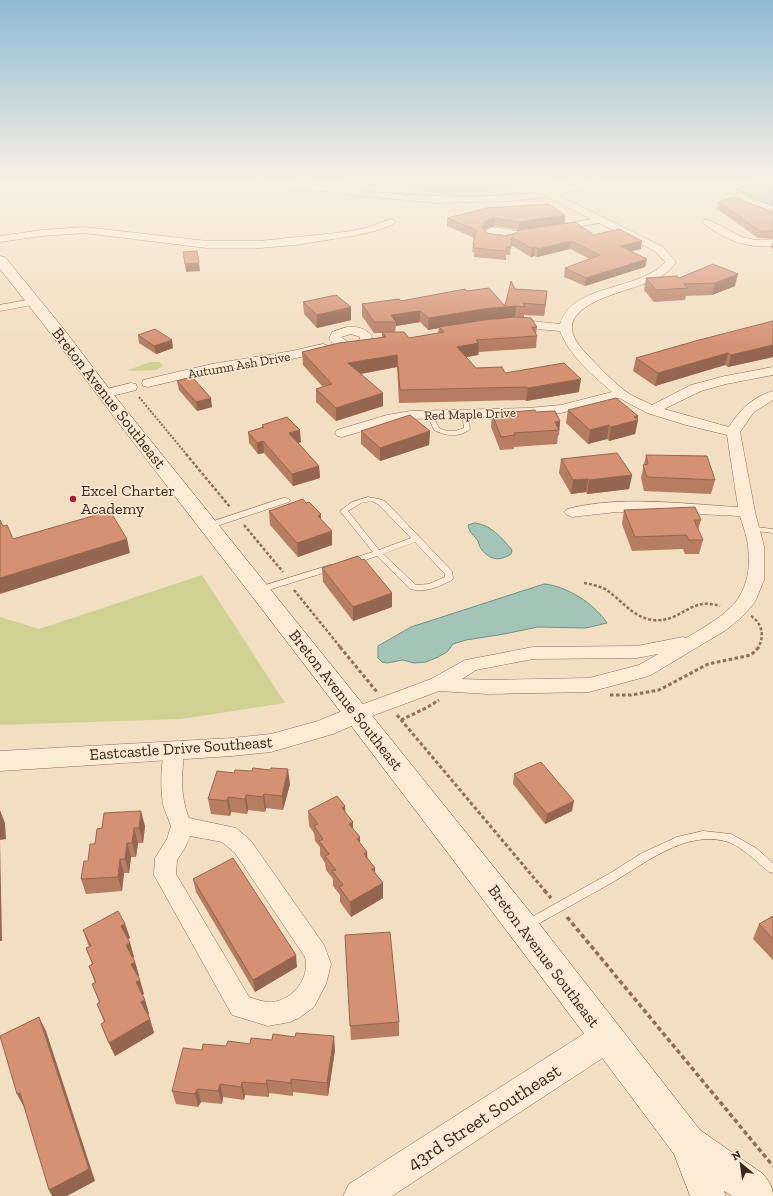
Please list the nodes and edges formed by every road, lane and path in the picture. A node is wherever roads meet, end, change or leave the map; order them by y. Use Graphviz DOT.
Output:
graph roads {
  1 [pos="31,235"];
  2 [pos="131,235"];
  3 [pos="343,235"];
  4 [pos="630,235"];
  5 [pos="728,235"];
  6 [pos="0,239"];
  7 [pos="773,243"];
  8 [pos="0,260"];
  9 [pos="33,302"];
  10 [pos="0,308"];
  11 [pos="502,324"];
  12 [pos="565,328"];
  13 [pos="364,337"];
  14 [pos="773,371"];
  15 [pos="148,383"];
  16 [pos="131,387"];
  17 [pos="104,394"];
  18 [pos="621,394"];
  19 [pos="773,395"];
  20 [pos="652,410"];
  21 [pos="465,414"];
  22 [pos="430,415"];
  23 [pos="732,432"];
  24 [pos="342,433"];
  25 [pos="286,500"];
  26 [pos="572,512"];
  27 [pos="747,512"];
  28 [pos="237,516"];
  29 [pos="208,526"];
  30 [pos="752,528"];
  31 [pos="773,531"];
  32 [pos="415,539"];
  33 [pos="378,553"];
  34 [pos="289,581"];
  35 [pos="584,583"];
  36 [pos="259,590"];
  37 [pos="737,612"];
  38 [pos="697,640"];
  39 [pos="438,684"];
  40 [pos="386,703"];
  41 [pos="357,714"];
  42 [pos="174,750"];
  43 [pos="0,761"];
  44 [pos="182,826"];
  45 [pos="773,869"];
  46 [pos="559,908"];
  47 [pos="523,927"];
  48 [pos="607,1037"];
  49 [pos="687,1143"];
  50 [pos="773,1166"];
  51 [pos="360,1196"];
  52 [pos="708,1196"];
  53 [pos="757,1196"];
  1 -- 6 [label="street"];
  2 -- 3 [label="street"];
  4 -- 12 [label="street"];
  5 -- 7 [label="street"];
  8 -- 9 [label="main road, Breton Avenue Southeast"];
  9 -- 10 [label="street"];
  9 -- 17 [label="main road, Breton Avenue Southeast"];
  11 -- 12 [label="street"];
  12 -- 18 [label="street"];
  13 -- 15 [label="street, Autumn Ash Drive"];
  14 -- 20 [label="street"];
  16 -- 17 [label="street"];
  16 -- 28 [label="path"];
  17 -- 29 [label="main road, Breton Avenue Southeast"];
  18 -- 20 [label="street"];
  18 -- 21 [label="street, Red Maple Drive"];
  19 -- 23 [label="street"];
  20 -- 23 [label="street"];
  21 -- 22 [label="street, Red Maple Drive"];
  21 -- 22 [label="lane"];
  22 -- 24 [label="street, Red Maple Drive"];
  23 -- 27 [label="street"];
  25 -- 28 [label="lane"];
  26 -- 27 [label="street"];
  27 -- 30 [label="street"];
  28 -- 29 [label="lane"];
  28 -- 34 [label="path"];
  29 -- 36 [label="main road, Breton Avenue Southeast"];
  30 -- 31 [label="lane"];
  30 -- 37 [label="street"];
  32 -- 33 [label="lane"];
  32 -- 33 [label="lane"];
  32 -- 33 [label="lane"];
  33 -- 34 [label="lane"];
  34 -- 36 [label="lane"];
  34 -- 40 [label="path"];
  35 -- 37 [label="path"];
  36 -- 41 [label="main road, Breton Avenue Southeast"];
  37 -- 38 [label="street"];
  38 -- 39 [label="street"];
  38 -- 39 [label="street"];
  39 -- 40 [label="street"];
  40 -- 41 [label="street"];
  40 -- 46 [label="path"];
  41 -- 42 [label="street, Eastcastle Drive Southeast"];
  41 -- 47 [label="main road, Breton Avenue Southeast"];
  42 -- 43 [label="street, Eastcastle Drive Southeast"];
  42 -- 44 [label="street"];
  44 -- 44 [label="street"];
  45 -- 46 [label="lane"];
  46 -- 47 [label="lane"];
  46 -- 50 [label="path"];
  47 -- 48 [label="main road, Breton Avenue Southeast"];
  48 -- 49 [label="main road, Breton Avenue Southeast"];
  48 -- 51 [label="street, 43rd Street Southeast"];
  49 -- 52 [label="main road, Breton Avenue Southeast"];
  49 -- 53 [label="main road, Breton Avenue Southeast"];
}
